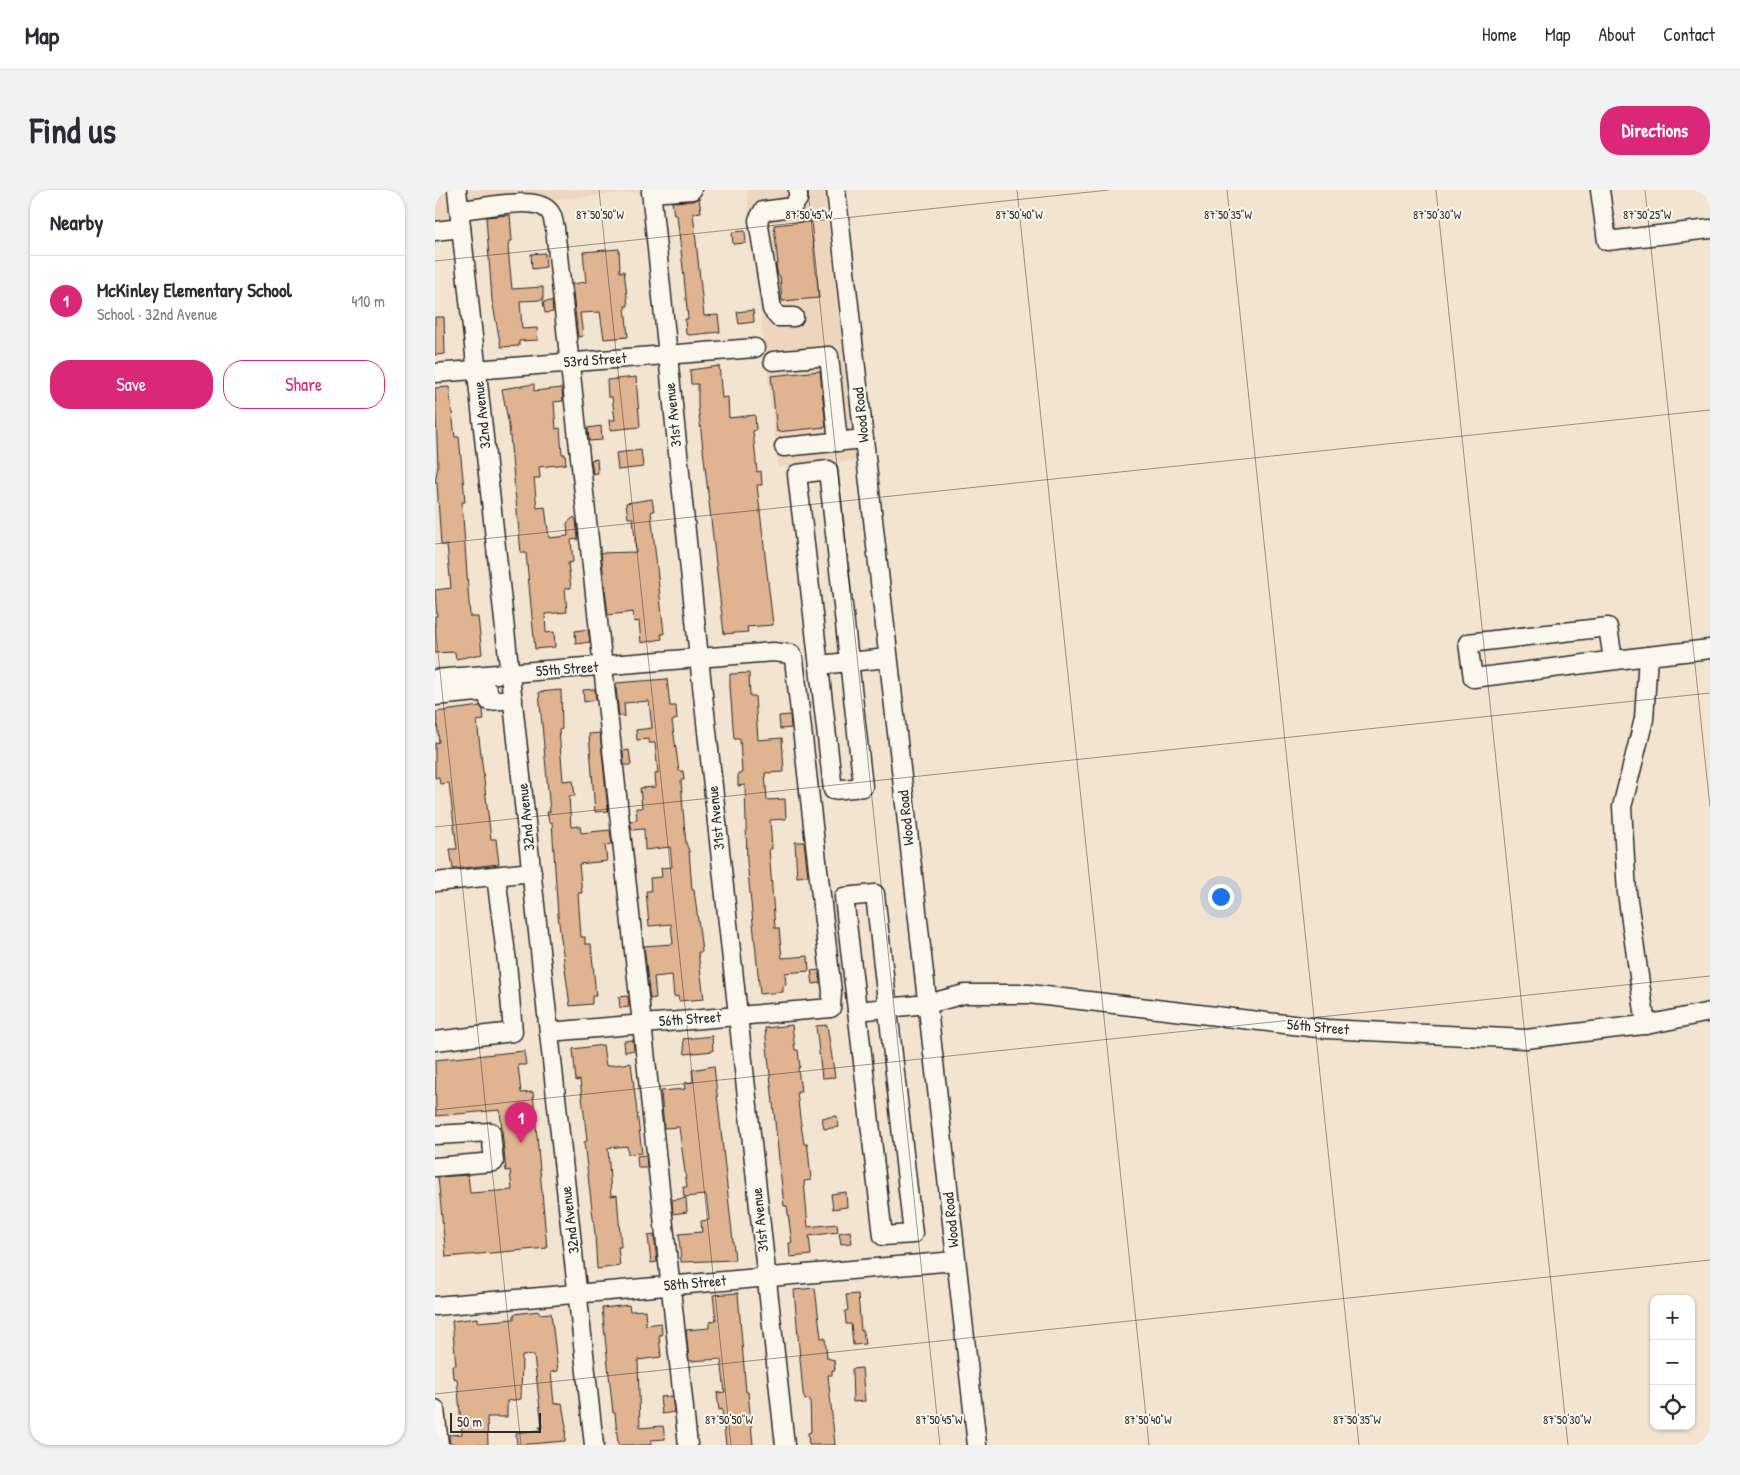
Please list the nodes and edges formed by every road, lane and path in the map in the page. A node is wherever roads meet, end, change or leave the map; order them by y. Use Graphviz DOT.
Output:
graph roads {
  1 [pos="457,190"];
  2 [pos="692,190"];
  3 [pos="798,190"];
  4 [pos="836,190"];
  5 [pos="1600,190"];
  6 [pos="651,191"];
  7 [pos="459,210"];
  8 [pos="461,228"];
  9 [pos="1710,230"];
  10 [pos="435,231"];
  11 [pos="793,316"];
  12 [pos="853,345"];
  13 [pos="755,348"];
  14 [pos="667,355"];
  15 [pos="829,356"];
  16 [pos="773,361"];
  17 [pos="570,362"];
  18 [pos="477,369"];
  19 [pos="435,373"];
  20 [pos="857,374"];
  21 [pos="832,377"];
  22 [pos="864,439"];
  23 [pos="838,442"];
  24 [pos="783,448"];
  25 [pos="1710,649"];
  26 [pos="1648,656"];
  27 [pos="699,658"];
  28 [pos="888,658"];
  29 [pos="1613,660"];
  30 [pos="849,662"];
  31 [pos="819,665"];
  32 [pos="602,666"];
  33 [pos="510,673"];
  34 [pos="435,679"];
  35 [pos="435,696"];
  36 [pos="513,699"];
  37 [pos="532,872"];
  38 [pos="496,876"];
  39 [pos="435,882"];
  40 [pos="927,1004"];
  41 [pos="831,1008"];
  42 [pos="886,1008"];
  43 [pos="857,1011"];
  44 [pos="1710,1012"];
  45 [pos="738,1016"];
  46 [pos="641,1023"];
  47 [pos="1646,1025"];
  48 [pos="549,1032"];
  49 [pos="435,1040"];
  50 [pos="435,1135"];
  51 [pos="435,1167"];
  52 [pos="955,1261"];
  53 [pos="766,1278"];
  54 [pos="670,1285"];
  55 [pos="579,1293"];
  56 [pos="435,1306"];
  57 [pos="435,1409"];
  58 [pos="439,1445"];
  59 [pos="594,1445"];
  60 [pos="688,1445"];
  61 [pos="785,1445"];
  62 [pos="977,1445"];
  1 -- 7 [label="street, 32nd Avenue"];
  2 -- 6 [label="street"];
  3 -- 11 [label="street"];
  4 -- 12 [label="street, Wood Road"];
  5 -- 9 [label="street"];
  6 -- 14 [label="street, 31st Avenue"];
  7 -- 8 [label="street, 32nd Avenue"];
  7 -- 17 [label="street"];
  8 -- 10 [label="street"];
  8 -- 18 [label="street, 32nd Avenue"];
  12 -- 15 [label="street"];
  12 -- 20 [label="street, Wood Road"];
  13 -- 14 [label="street, 53rd Street"];
  14 -- 17 [label="street, 53rd Street"];
  14 -- 27 [label="street, 31st Avenue"];
  15 -- 16 [label="street"];
  15 -- 21 [label="street"];
  17 -- 18 [label="street, 53rd Street"];
  17 -- 32 [label="street"];
  18 -- 19 [label="street, 53rd Street"];
  18 -- 33 [label="street, 32nd Avenue"];
  20 -- 21 [label="street"];
  20 -- 22 [label="street, Wood Road"];
  21 -- 23 [label="street"];
  22 -- 23 [label="street"];
  22 -- 28 [label="street, Wood Road"];
  23 -- 24 [label="street"];
  25 -- 26 [label="street"];
  26 -- 29 [label="street"];
  26 -- 47 [label="street"];
  27 -- 32 [label="street, 55th Street"];
  27 -- 41 [label="street, 55th Street"];
  27 -- 45 [label="street, 31st Avenue"];
  28 -- 30 [label="street"];
  28 -- 40 [label="street, Wood Road"];
  29 -- 29 [label="street"];
  30 -- 31 [label="street"];
  30 -- 31 [label="street"];
  30 -- 31 [label="street"];
  32 -- 33 [label="street, 55th Street"];
  32 -- 46 [label="street"];
  33 -- 34 [label="street, 55th Street"];
  33 -- 36 [label="street, 32nd Avenue"];
  35 -- 36 [label="street"];
  36 -- 37 [label="street, 32nd Avenue"];
  37 -- 38 [label="street"];
  37 -- 48 [label="street, 32nd Avenue"];
  38 -- 39 [label="street"];
  38 -- 49 [label="street"];
  40 -- 42 [label="street, 56th Street"];
  40 -- 47 [label="street, 56th Street"];
  40 -- 52 [label="street, Wood Road"];
  41 -- 45 [label="street, 56th Street"];
  42 -- 43 [label="street, 56th Street"];
  42 -- 43 [label="street"];
  42 -- 43 [label="street"];
  44 -- 47 [label="street, 56th Street"];
  45 -- 46 [label="street, 56th Street"];
  45 -- 53 [label="street, 31st Avenue"];
  46 -- 48 [label="street, 56th Street"];
  46 -- 54 [label="street"];
  48 -- 55 [label="street, 32nd Avenue"];
  50 -- 51 [label="street"];
  52 -- 53 [label="street, 58th Street"];
  52 -- 62 [label="street, Wood Road"];
  53 -- 54 [label="street, 58th Street"];
  53 -- 61 [label="street, 31st Avenue"];
  54 -- 55 [label="street, 58th Street"];
  54 -- 60 [label="street"];
  55 -- 56 [label="street, 58th Street"];
  55 -- 59 [label="street, 32nd Avenue"];
  57 -- 58 [label="street"];
}
